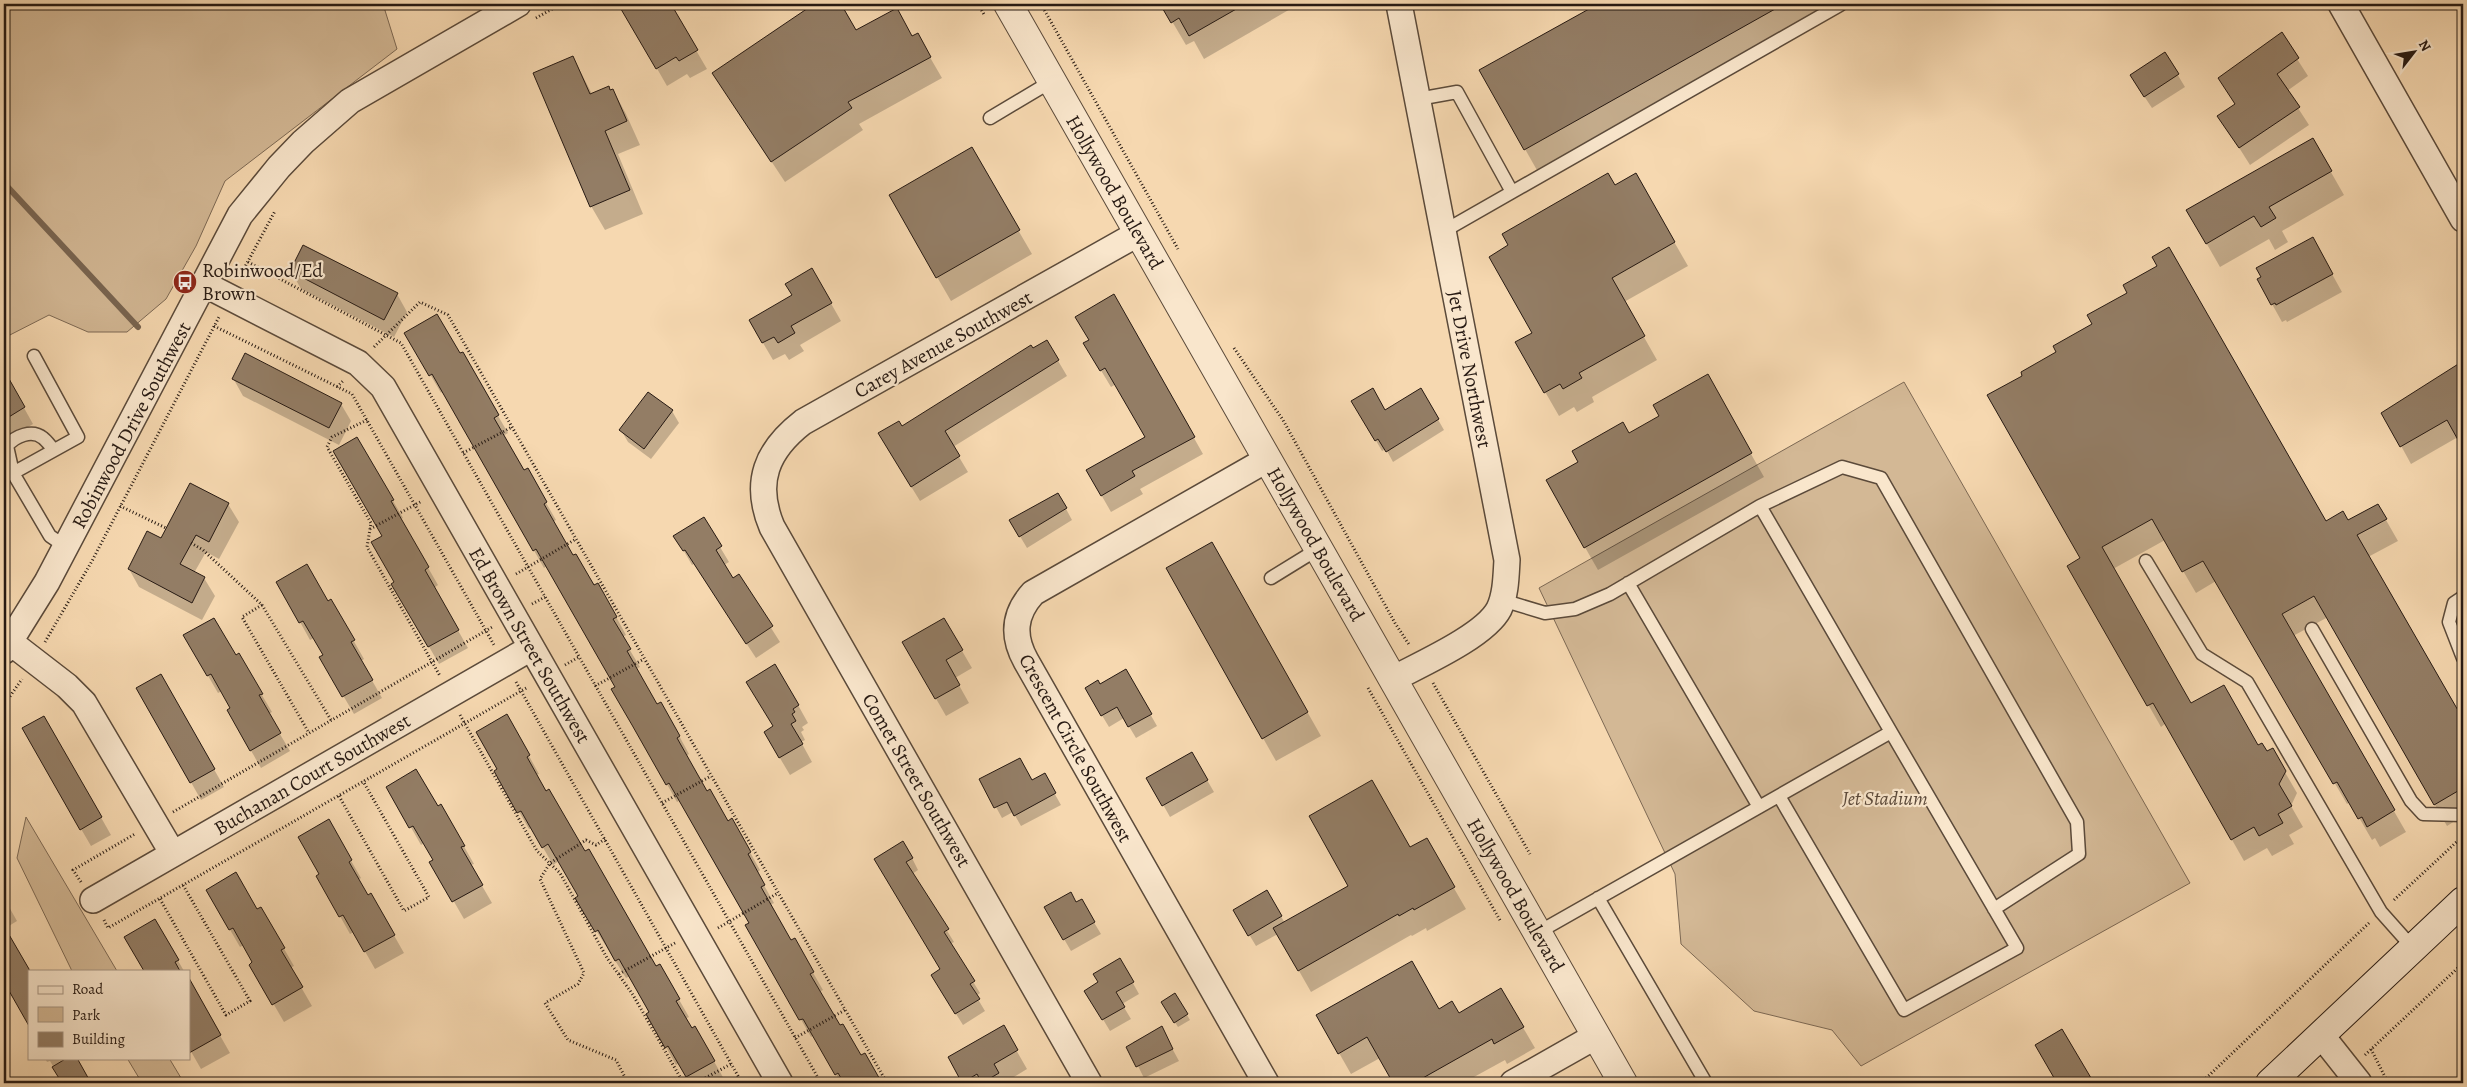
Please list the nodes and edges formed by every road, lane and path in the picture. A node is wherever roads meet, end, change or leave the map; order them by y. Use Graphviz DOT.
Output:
graph roads {
  1 [pos="1008,4"];
  2 [pos="1040,4"];
  3 [pos="1399,4"];
  4 [pos="1840,5"];
  5 [pos="2346,5"];
  6 [pos="504,7"];
  7 [pos="1052,81"];
  8 [pos="1418,99"];
  9 [pos="990,118"];
  10 [pos="1512,192"];
  11 [pos="2461,210"];
  12 [pos="1444,231"];
  13 [pos="1139,233"];
  14 [pos="1180,253"];
  15 [pos="248,262"];
  16 [pos="204,284"];
  17 [pos="386,335"];
  18 [pos="1233,346"];
  19 [pos="34,356"];
  20 [pos="358,363"];
  21 [pos="338,387"];
  22 [pos="367,420"];
  23 [pos="512,427"];
  24 [pos="54,450"];
  25 [pos="463,454"];
  26 [pos="1268,459"];
  27 [pos="766,472"];
  28 [pos="13,473"];
  29 [pos="441,490"];
  30 [pos="120,506"];
  31 [pos="1760,506"];
  32 [pos="166,528"];
  33 [pos="370,530"];
  34 [pos="576,539"];
  35 [pos="191,543"];
  36 [pos="66,546"];
  37 [pos="1318,548"];
  38 [pos="2146,561"];
  39 [pos="528,568"];
  40 [pos="1271,578"];
  41 [pos="1628,583"];
  42 [pos="496,586"];
  43 [pos="2463,596"];
  44 [pos="1502,600"];
  45 [pos="262,605"];
  46 [pos="2312,629"];
  47 [pos="7,646"];
  48 [pos="531,648"];
  49 [pos="644,658"];
  50 [pos="2463,658"];
  51 [pos="1422,663"];
  52 [pos="1393,679"];
  53 [pos="596,686"];
  54 [pos="450,695"];
  55 [pos="331,720"];
  56 [pos="1892,732"];
  57 [pos="309,733"];
  58 [pos="711,776"];
  59 [pos="363,781"];
  60 [pos="339,796"];
  61 [pos="1779,796"];
  62 [pos="662,803"];
  63 [pos="1759,807"];
  64 [pos="2463,815"];
  65 [pos="2463,836"];
  66 [pos="604,839"];
  67 [pos="173,854"];
  68 [pos="1530,854"];
  69 [pos="550,863"];
  70 [pos="184,885"];
  71 [pos="1598,898"];
  72 [pos="160,899"];
  73 [pos="93,900"];
  74 [pos="2463,901"];
  75 [pos="1994,909"];
  76 [pos="2381,912"];
  77 [pos="1537,933"];
  78 [pos="2413,948"];
  79 [pos="2463,963"];
  80 [pos="845,1010"];
  81 [pos="2321,1035"];
  82 [pos="1596,1036"];
  83 [pos="795,1038"];
  84 [pos="2371,1049"];
  85 [pos="731,1064"];
  86 [pos="2354,1077"];
  87 [pos="628,1083"];
  88 [pos="681,1083"];
  89 [pos="696,1083"];
  90 [pos="780,1083"];
  91 [pos="821,1083"];
  92 [pos="887,1083"];
  93 [pos="1089,1083"];
  94 [pos="1266,1083"];
  95 [pos="1513,1083"];
  96 [pos="1623,1083"];
  97 [pos="1706,1083"];
  98 [pos="2201,1083"];
  99 [pos="2270,1083"];
  100 [pos="2388,1083"];
  1 -- 7 [label="street, Hollywood Boulevard"];
  2 -- 14 [label="path"];
  3 -- 8 [label="street, Jet Drive Northwest"];
  4 -- 10 [label="lane"];
  5 -- 11 [label="street"];
  6 -- 16 [label="street, Robinwood Drive Southwest"];
  7 -- 9 [label="lane"];
  7 -- 13 [label="street, Hollywood Boulevard"];
  8 -- 10 [label="lane"];
  8 -- 12 [label="street, Jet Drive Northwest"];
  10 -- 12 [label="lane"];
  12 -- 44 [label="street, Jet Drive Northwest"];
  13 -- 26 [label="street, Hollywood Boulevard"];
  13 -- 27 [label="street, Carey Avenue Southwest"];
  15 -- 17 [label="path"];
  16 -- 20 [label="street, Ed Brown Street Southwest"];
  16 -- 36 [label="street, Robinwood Drive Southwest"];
  17 -- 20 [label="path"];
  17 -- 23 [label="path"];
  17 -- 25 [label="path"];
  18 -- 51 [label="path"];
  19 -- 24 [label="lane"];
  20 -- 21 [label="path"];
  20 -- 29 [label="street, Ed Brown Street Southwest"];
  22 -- 33 [label="path"];
  23 -- 25 [label="path"];
  23 -- 34 [label="path"];
  24 -- 28 [label="lane"];
  24 -- 28 [label="lane"];
  25 -- 39 [label="path"];
  26 -- 37 [label="street, Hollywood Boulevard"];
  26 -- 94 [label="street, Crescent Circle Southwest"];
  27 -- 93 [label="street, Comet Street Southwest"];
  28 -- 36 [label="lane"];
  29 -- 33 [label="path"];
  29 -- 42 [label="street, Ed Brown Street Southwest"];
  30 -- 32 [label="path"];
  31 -- 41 [label="lane"];
  31 -- 56 [label="lane"];
  31 -- 75 [label="lane"];
  33 -- 54 [label="path"];
  34 -- 39 [label="path"];
  34 -- 49 [label="path"];
  35 -- 45 [label="path"];
  36 -- 47 [label="street, Robinwood Drive Southwest"];
  37 -- 40 [label="lane"];
  37 -- 52 [label="street, Hollywood Boulevard"];
  38 -- 76 [label="lane"];
  39 -- 42 [label="path"];
  39 -- 53 [label="path"];
  41 -- 44 [label="lane"];
  41 -- 63 [label="lane"];
  42 -- 48 [label="street, Ed Brown Street Southwest"];
  43 -- 50 [label="lane"];
  44 -- 51 [label="street, Jet Drive Northwest"];
  45 -- 55 [label="path"];
  45 -- 57 [label="path"];
  46 -- 64 [label="lane"];
  47 -- 67 [label="street"];
  48 -- 54 [label="street, Buchanan Court Southwest"];
  48 -- 90 [label="street, Ed Brown Street Southwest"];
  49 -- 53 [label="path"];
  49 -- 58 [label="path"];
  51 -- 52 [label="street, Jet Drive Northwest"];
  51 -- 68 [label="path"];
  52 -- 77 [label="street, Hollywood Boulevard"];
  53 -- 62 [label="path"];
  54 -- 67 [label="street, Buchanan Court Southwest"];
  54 -- 69 [label="path"];
  56 -- 61 [label="lane"];
  56 -- 75 [label="lane"];
  58 -- 62 [label="path"];
  58 -- 80 [label="path"];
  59 -- 60 [label="path"];
  61 -- 63 [label="lane"];
  61 -- 75 [label="lane"];
  62 -- 83 [label="path"];
  63 -- 71 [label="lane"];
  65 -- 76 [label="path"];
  66 -- 69 [label="path"];
  67 -- 73 [label="street, Buchanan Court Southwest"];
  69 -- 87 [label="path"];
  69 -- 88 [label="path"];
  70 -- 72 [label="path"];
  71 -- 77 [label="lane"];
  71 -- 97 [label="lane"];
  74 -- 78 [label="street"];
  76 -- 78 [label="lane"];
  76 -- 98 [label="path"];
  77 -- 82 [label="street, Hollywood Boulevard"];
  78 -- 81 [label="street"];
  79 -- 84 [label="path"];
  80 -- 83 [label="path"];
  80 -- 92 [label="path"];
  81 -- 86 [label="street"];
  81 -- 99 [label="street"];
  82 -- 95 [label="street"];
  82 -- 96 [label="street, Hollywood Boulevard"];
  83 -- 91 [label="path"];
  84 -- 86 [label="path"];
  84 -- 100 [label="path"];
  85 -- 89 [label="path"];
}
